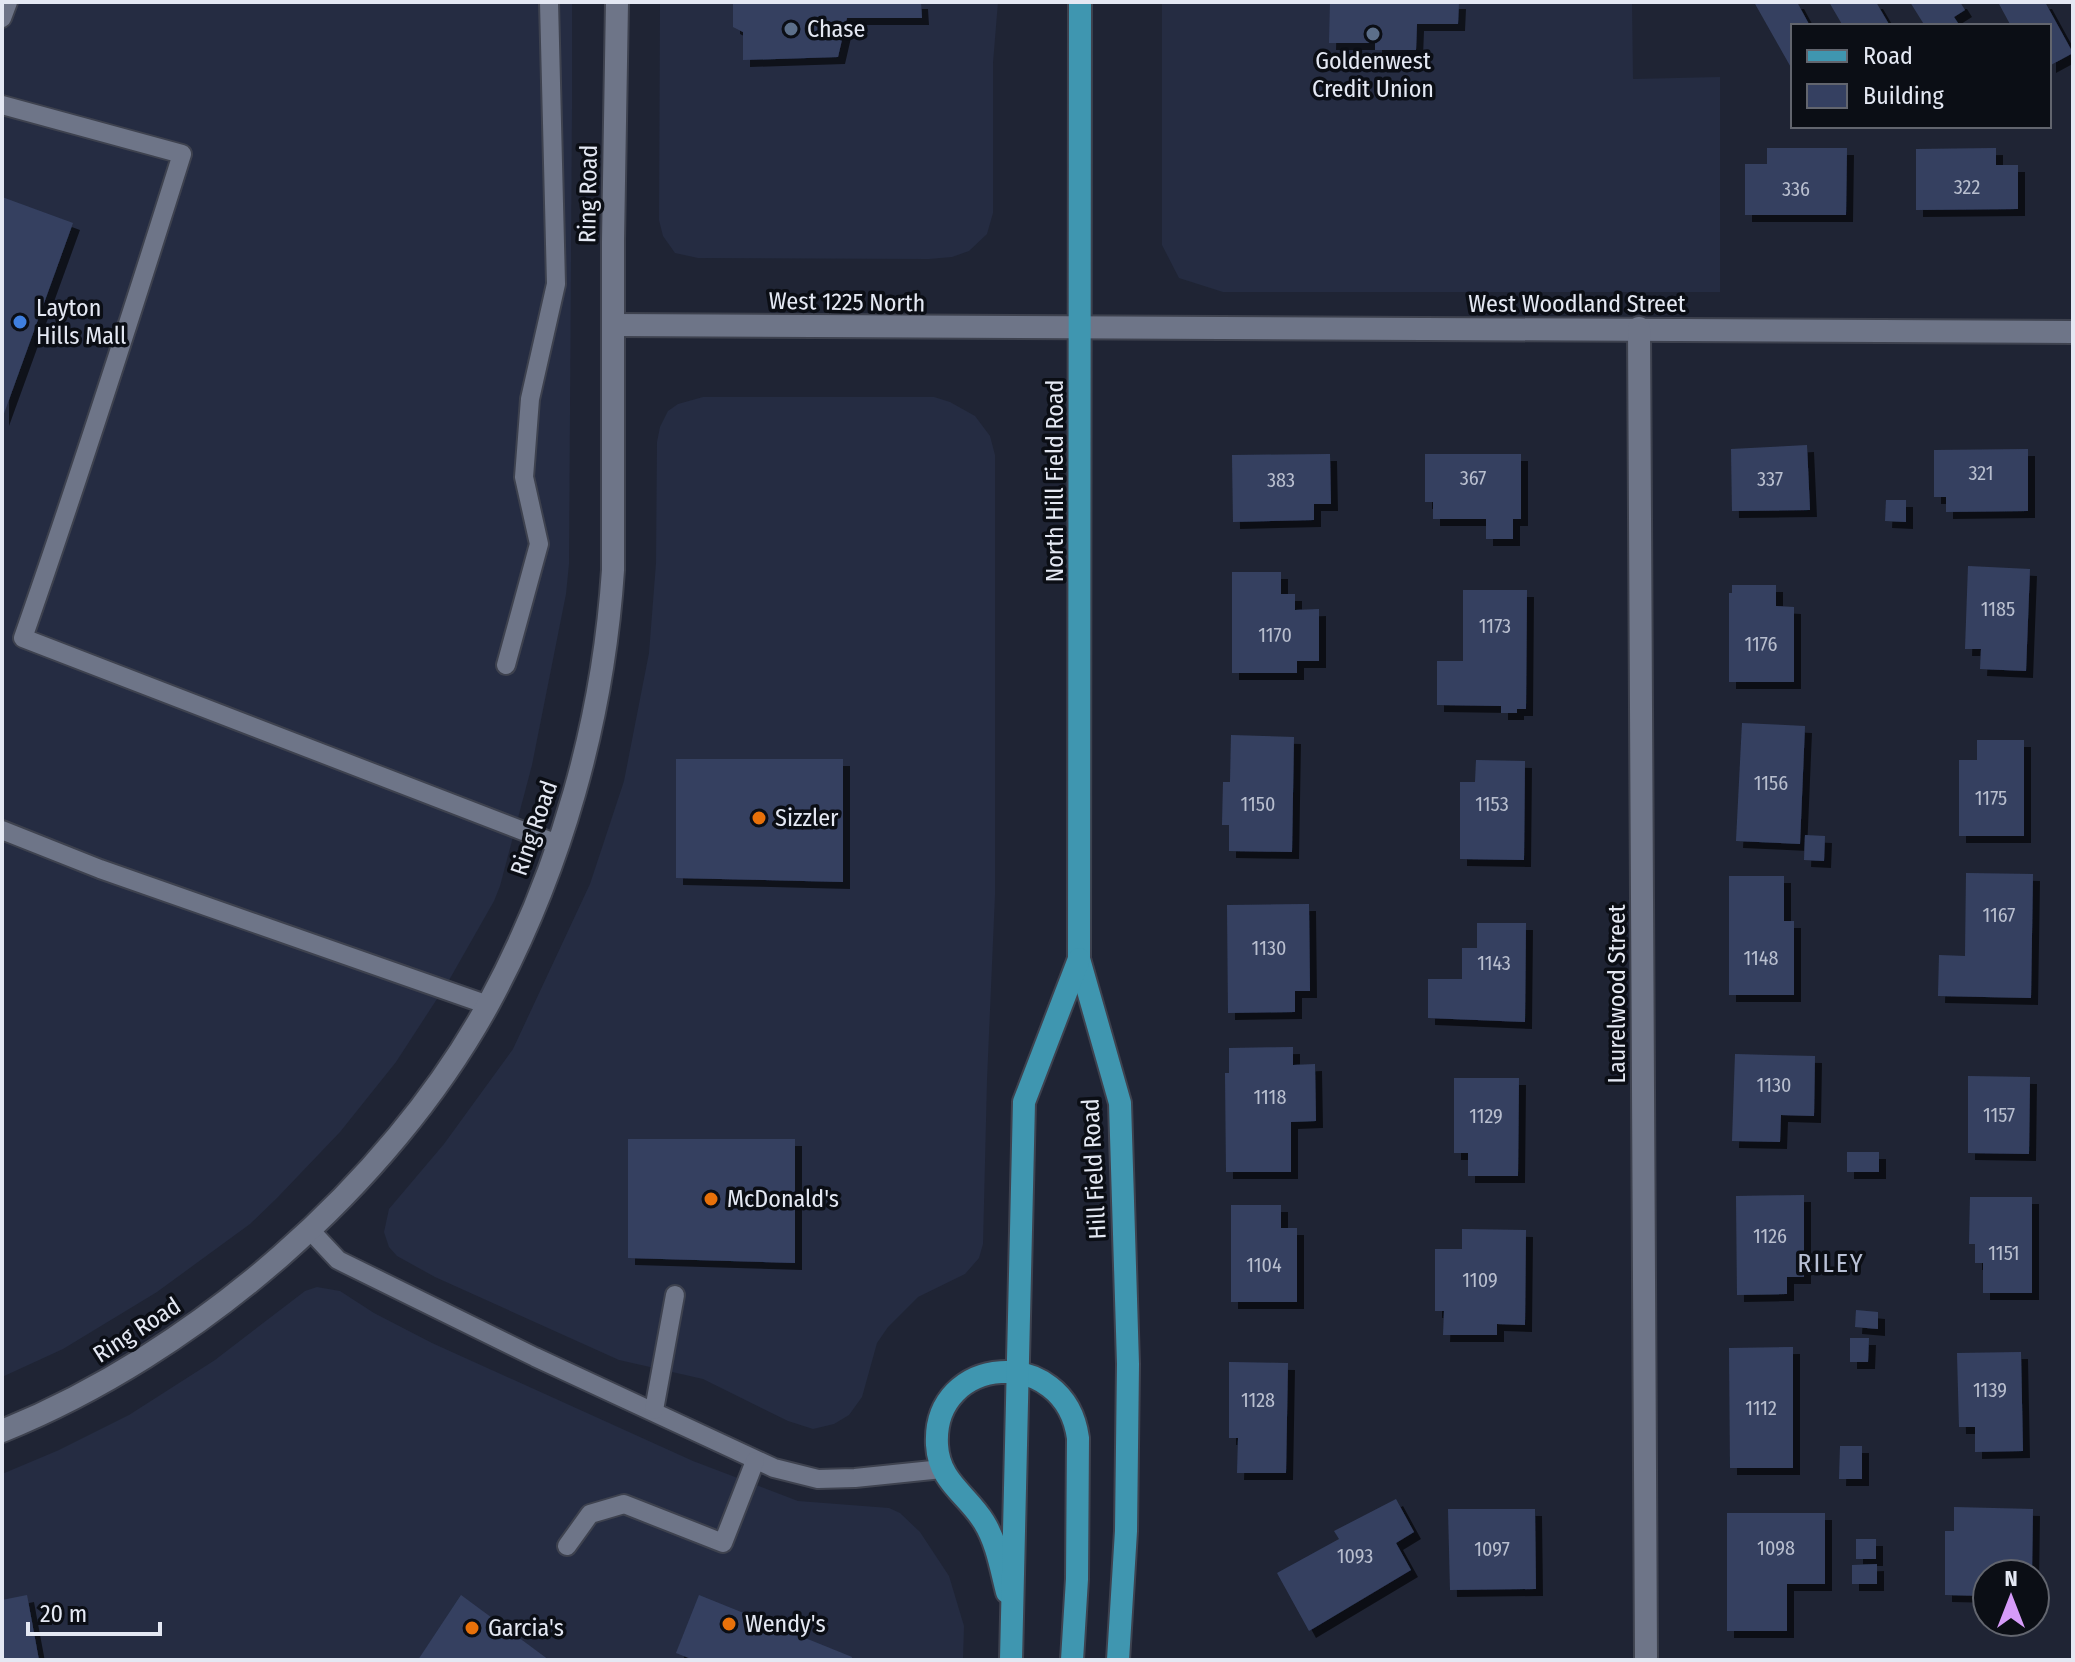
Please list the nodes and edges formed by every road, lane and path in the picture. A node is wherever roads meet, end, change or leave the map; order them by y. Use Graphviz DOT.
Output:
graph roads {
  1 [pos="8,2"];
  2 [pos="549,2"];
  3 [pos="617,2"];
  4 [pos="1080,2"];
  5 [pos="2,18"];
  6 [pos="2,105"];
  7 [pos="613,325"];
  8 [pos="1639,328"];
  9 [pos="1082,331"];
  10 [pos="2073,332"];
  11 [pos="506,665"];
  12 [pos="2,830"];
  13 [pos="557,844"];
  14 [pos="1079,959"];
  15 [pos="488,1005"];
  16 [pos="309,1229"];
  17 [pos="675,1295"];
  18 [pos="1018,1373"];
  19 [pos="654,1410"];
  20 [pos="2,1431"];
  21 [pos="755,1461"];
  22 [pos="942,1469"];
  23 [pos="567,1546"];
  24 [pos="1014,1626"];
  25 [pos="1011,1660"];
  26 [pos="1072,1660"];
  27 [pos="1118,1660"];
  28 [pos="1646,1660"];
  1 -- 5 [label="lane"];
  2 -- 11 [label="lane"];
  3 -- 7 [label="street, Ring Road"];
  4 -- 9 [label="main road, North Hill Field Road"];
  6 -- 13 [label="lane"];
  7 -- 9 [label="street, West 1225 North"];
  7 -- 13 [label="street, Ring Road"];
  8 -- 9 [label="street, West Woodland Street"];
  8 -- 10 [label="street, West Woodland Street"];
  8 -- 28 [label="street, Laurelwood Street"];
  9 -- 14 [label="main road, North Hill Field Road"];
  12 -- 15 [label="lane"];
  13 -- 15 [label="street, Ring Road"];
  14 -- 18 [label="main road"];
  14 -- 27 [label="main road, Hill Field Road"];
  15 -- 16 [label="street, Ring Road"];
  16 -- 19 [label="lane"];
  16 -- 20 [label="street, Ring Road"];
  17 -- 19 [label="lane"];
  18 -- 22 [label="main road"];
  18 -- 24 [label="main road"];
  18 -- 26 [label="main road"];
  19 -- 21 [label="lane"];
  21 -- 22 [label="lane"];
  21 -- 23 [label="lane"];
  22 -- 24 [label="main road"];
  24 -- 25 [label="main road"];
}
